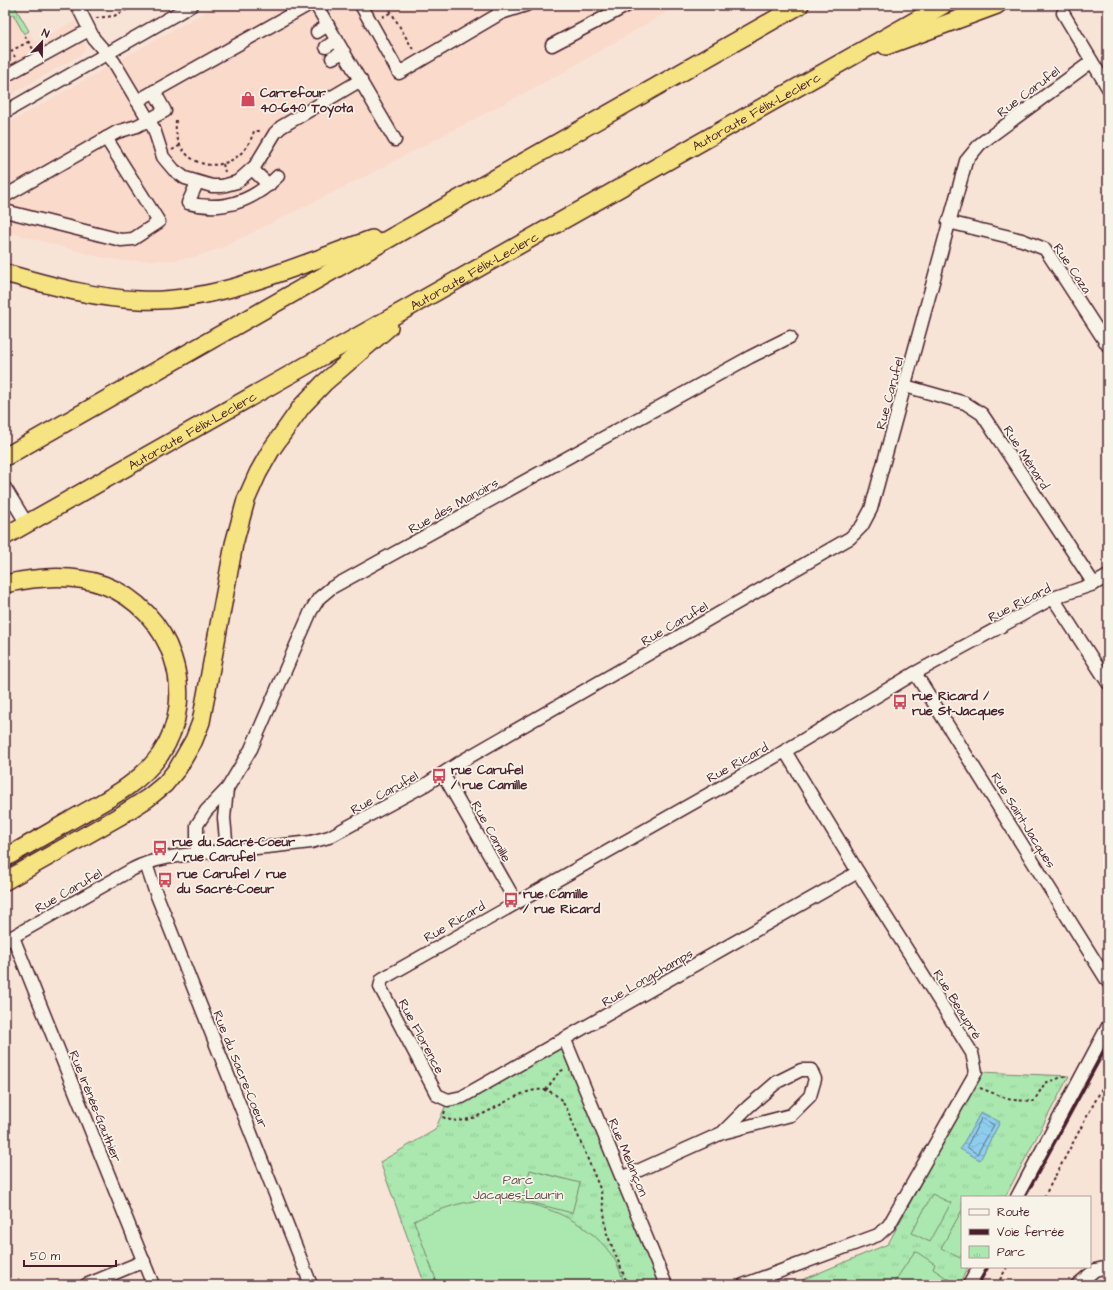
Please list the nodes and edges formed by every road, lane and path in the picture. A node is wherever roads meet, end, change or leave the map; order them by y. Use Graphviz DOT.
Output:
graph roads {
  1 [pos="77,5"];
  2 [pos="136,5"];
  3 [pos="192,5"];
  4 [pos="361,5"];
  5 [pos="388,5"];
  6 [pos="526,5"];
  7 [pos="628,5"];
  8 [pos="794,5"];
  9 [pos="800,5"];
  10 [pos="943,5"];
  11 [pos="997,5"];
  12 [pos="317,6"];
  13 [pos="499,9"];
  14 [pos="1063,12"];
  15 [pos="771,22"];
  16 [pos="91,24"];
  17 [pos="328,25"];
  18 [pos="317,32"];
  19 [pos="26,36"];
  20 [pos="337,40"];
  21 [pos="28,42"];
  22 [pos="552,45"];
  23 [pos="326,47"];
  24 [pos="11,50"];
  25 [pos="33,50"];
  26 [pos="344,52"];
  27 [pos="5,54"];
  28 [pos="106,54"];
  29 [pos="417,55"];
  30 [pos="332,58"];
  31 [pos="16,59"];
  32 [pos="1091,62"];
  33 [pos="837,64"];
  34 [pos="5,76"];
  35 [pos="360,80"];
  36 [pos="1108,88"];
  37 [pos="154,91"];
  38 [pos="137,101"];
  39 [pos="7,107"];
  40 [pos="148,120"];
  41 [pos="176,120"];
  42 [pos="267,132"];
  43 [pos="106,138"];
  44 [pos="395,140"];
  45 [pos="252,169"];
  46 [pos="278,176"];
  47 [pos="197,183"];
  48 [pos="269,185"];
  49 [pos="5,196"];
  50 [pos="5,211"];
  51 [pos="948,222"];
  52 [pos="414,224"];
  53 [pos="5,273"];
  54 [pos="416,303"];
  55 [pos="790,337"];
  56 [pos="1108,346"];
  57 [pos="905,386"];
  58 [pos="5,457"];
  59 [pos="5,488"];
  60 [pos="27,524"];
  61 [pos="5,536"];
  62 [pos="1108,576"];
  63 [pos="5,584"];
  64 [pos="1094,584"];
  65 [pos="1053,598"];
  66 [pos="916,673"];
  67 [pos="1108,683"];
  68 [pos="785,751"];
  69 [pos="443,774"];
  70 [pos="227,790"];
  71 [pos="227,851"];
  72 [pos="197,854"];
  73 [pos="5,858"];
  74 [pos="146,864"];
  75 [pos="858,872"];
  76 [pos="5,881"];
  77 [pos="516,902"];
  78 [pos="9,939"];
  79 [pos="382,979"];
  80 [pos="1108,982"];
  81 [pos="1108,1006"];
  82 [pos="1105,1024"];
  83 [pos="565,1040"];
  84 [pos="575,1064"];
  85 [pos="1072,1074"];
  86 [pos="1108,1077"];
  87 [pos="970,1084"];
  88 [pos="546,1090"];
  89 [pos="448,1100"];
  90 [pos="722,1133"];
  91 [pos="622,1178"];
  92 [pos="1018,1196"];
  93 [pos="1045,1196"];
  94 [pos="144,1261"];
  95 [pos="1108,1267"];
  96 [pos="978,1268"];
  97 [pos="1006,1268"];
  98 [pos="86,1285"];
  99 [pos="153,1285"];
  100 [pos="311,1285"];
  101 [pos="628,1285"];
  102 [pos="666,1285"];
  103 [pos="743,1285"];
  104 [pos="970,1285"];
  105 [pos="998,1285"];
  106 [pos="1077,1285"];
  1 -- 16 [label="street"];
  2 -- 16 [label="path"];
  3 -- 28 [label="street"];
  4 -- 13 [label="street"];
  5 -- 29 [label="path"];
  6 -- 13 [label="street"];
  7 -- 22 [label="street"];
  8 -- 15 [label="highway"];
  9 -- 15 [label="highway"];
  10 -- 33 [label="highway, Autoroute Félix-Leclerc"];
  11 -- 33 [label="highway"];
  12 -- 17 [label="street"];
  12 -- 37 [label="street"];
  14 -- 32 [label="street"];
  15 -- 52 [label="highway"];
  16 -- 28 [label="street"];
  16 -- 34 [label="street"];
  17 -- 18 [label="street"];
  17 -- 20 [label="street"];
  19 -- 21 [label="path"];
  20 -- 23 [label="street"];
  20 -- 26 [label="street"];
  21 -- 24 [label="path"];
  21 -- 25 [label="path"];
  24 -- 27 [label="path"];
  24 -- 31 [label="path"];
  26 -- 30 [label="street"];
  26 -- 35 [label="street"];
  28 -- 38 [label="street"];
  28 -- 39 [label="street"];
  32 -- 36 [label="street"];
  32 -- 51 [label="street, Rue Carufel"];
  33 -- 54 [label="highway, Autoroute Félix-Leclerc"];
  35 -- 44 [label="street"];
  35 -- 45 [label="street"];
  37 -- 38 [label="street"];
  37 -- 40 [label="street"];
  38 -- 40 [label="street"];
  40 -- 43 [label="street"];
  40 -- 47 [label="street"];
  41 -- 42 [label="path"];
  43 -- 49 [label="street"];
  43 -- 50 [label="street"];
  45 -- 47 [label="street"];
  45 -- 48 [label="street"];
  46 -- 48 [label="street"];
  47 -- 48 [label="street"];
  51 -- 56 [label="street, Rue Caza"];
  51 -- 57 [label="street, Rue Carufel"];
  52 -- 53 [label="highway"];
  52 -- 58 [label="highway"];
  54 -- 60 [label="highway, Autoroute Félix-Leclerc"];
  54 -- 76 [label="highway"];
  55 -- 70 [label="street, Rue des Manoirs"];
  57 -- 64 [label="street, Rue Ménard"];
  57 -- 69 [label="street, Rue Carufel"];
  59 -- 60 [label="street"];
  60 -- 61 [label="highway, Autoroute Félix-Leclerc"];
  62 -- 64 [label="street, Rue Ricard"];
  63 -- 73 [label="highway"];
  64 -- 65 [label="street, Rue Ricard"];
  65 -- 66 [label="street, Rue Ricard"];
  65 -- 67 [label="street"];
  66 -- 68 [label="street, Rue Ricard"];
  66 -- 80 [label="street, Rue Saint-Jacques"];
  68 -- 75 [label="street, Rue Beaupré"];
  68 -- 77 [label="street, Rue Ricard"];
  69 -- 71 [label="street, Rue Carufel"];
  69 -- 77 [label="street, Rue Camille"];
  70 -- 71 [label="street, Rue des Manoirs"];
  70 -- 72 [label="street, Rue des Manoirs"];
  71 -- 72 [label="street, Rue Carufel"];
  72 -- 74 [label="street, Rue Carufel"];
  74 -- 78 [label="street, Rue Carufel"];
  74 -- 100 [label="street, Rue du Sacre-Coeur"];
  75 -- 83 [label="street, Rue Longchamps"];
  75 -- 87 [label="street, Rue Beaupré"];
  77 -- 79 [label="street, Rue Ricard"];
  78 -- 94 [label="street, Rue Irénée-Gauthier"];
  79 -- 89 [label="street, Rue Florence"];
  81 -- 82 [label="path"];
  82 -- 92 [label="street"];
  83 -- 84 [label="street, Rue Melançon"];
  83 -- 89 [label="street, Rue Longchamps"];
  84 -- 88 [label="path"];
  84 -- 91 [label="street, Rue Melançon"];
  85 -- 87 [label="path"];
  86 -- 93 [label="path"];
  87 -- 103 [label="street, Rue Beaupré"];
  88 -- 89 [label="path"];
  88 -- 101 [label="path"];
  90 -- 90 [label="street"];
  90 -- 91 [label="street"];
  91 -- 102 [label="street, Rue Melançon"];
  94 -- 98 [label="street"];
  94 -- 99 [label="street, Rue Irénée-Gauthier"];
  95 -- 106 [label="street"];
  96 -- 104 [label="street"];
  97 -- 105 [label="path"];
}
